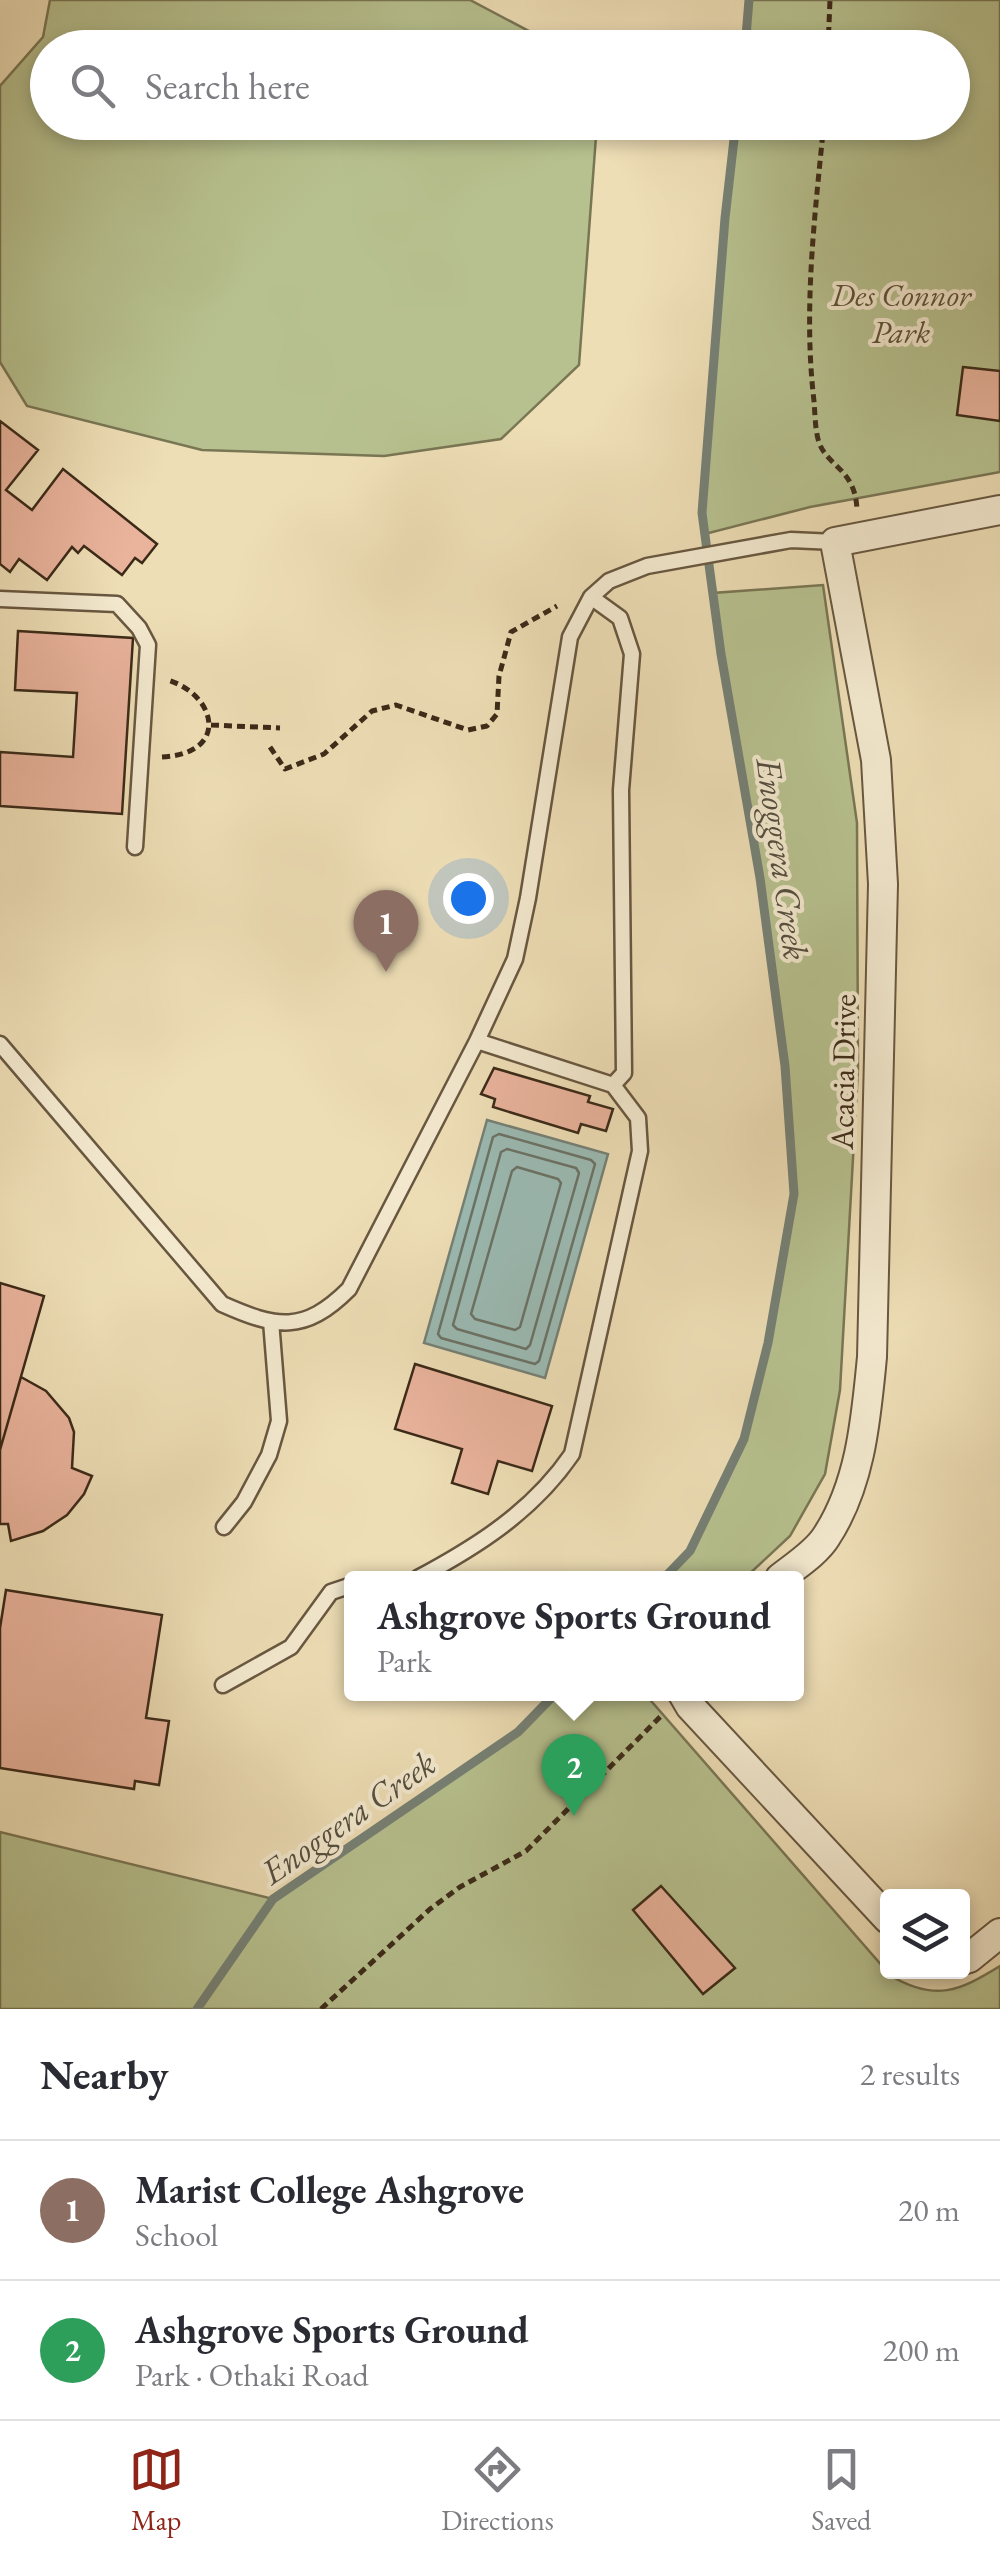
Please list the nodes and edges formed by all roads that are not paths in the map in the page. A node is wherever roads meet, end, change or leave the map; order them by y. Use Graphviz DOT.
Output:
graph roads {
  1 [pos="1000,510"];
  2 [pos="836,542"];
  3 [pos="591,596"];
  4 [pos="0,599"];
  5 [pos="135,847"];
  6 [pos="478,1041"];
  7 [pos="0,1044"];
  8 [pos="613,1085"];
  9 [pos="271,1321"];
  10 [pos="224,1527"];
  11 [pos="431,1571"];
  12 [pos="788,1571"];
  13 [pos="344,1588"];
  14 [pos="223,1684"];
  15 [pos="678,1701"];
  16 [pos="880,1910"];
  17 [pos="1000,1933"];
  18 [pos="970,1957"];
  1 -- 2 [label="street"];
  2 -- 3 [label="lane"];
  2 -- 12 [label="street, Acacia Drive"];
  3 -- 6 [label="lane"];
  3 -- 8 [label="lane"];
  4 -- 5 [label="lane"];
  6 -- 8 [label="lane"];
  6 -- 9 [label="lane"];
  7 -- 9 [label="lane"];
  8 -- 11 [label="lane"];
  9 -- 10 [label="lane"];
  13 -- 14 [label="lane"];
  15 -- 16 [label="street"];
  17 -- 18 [label="street"];
}
